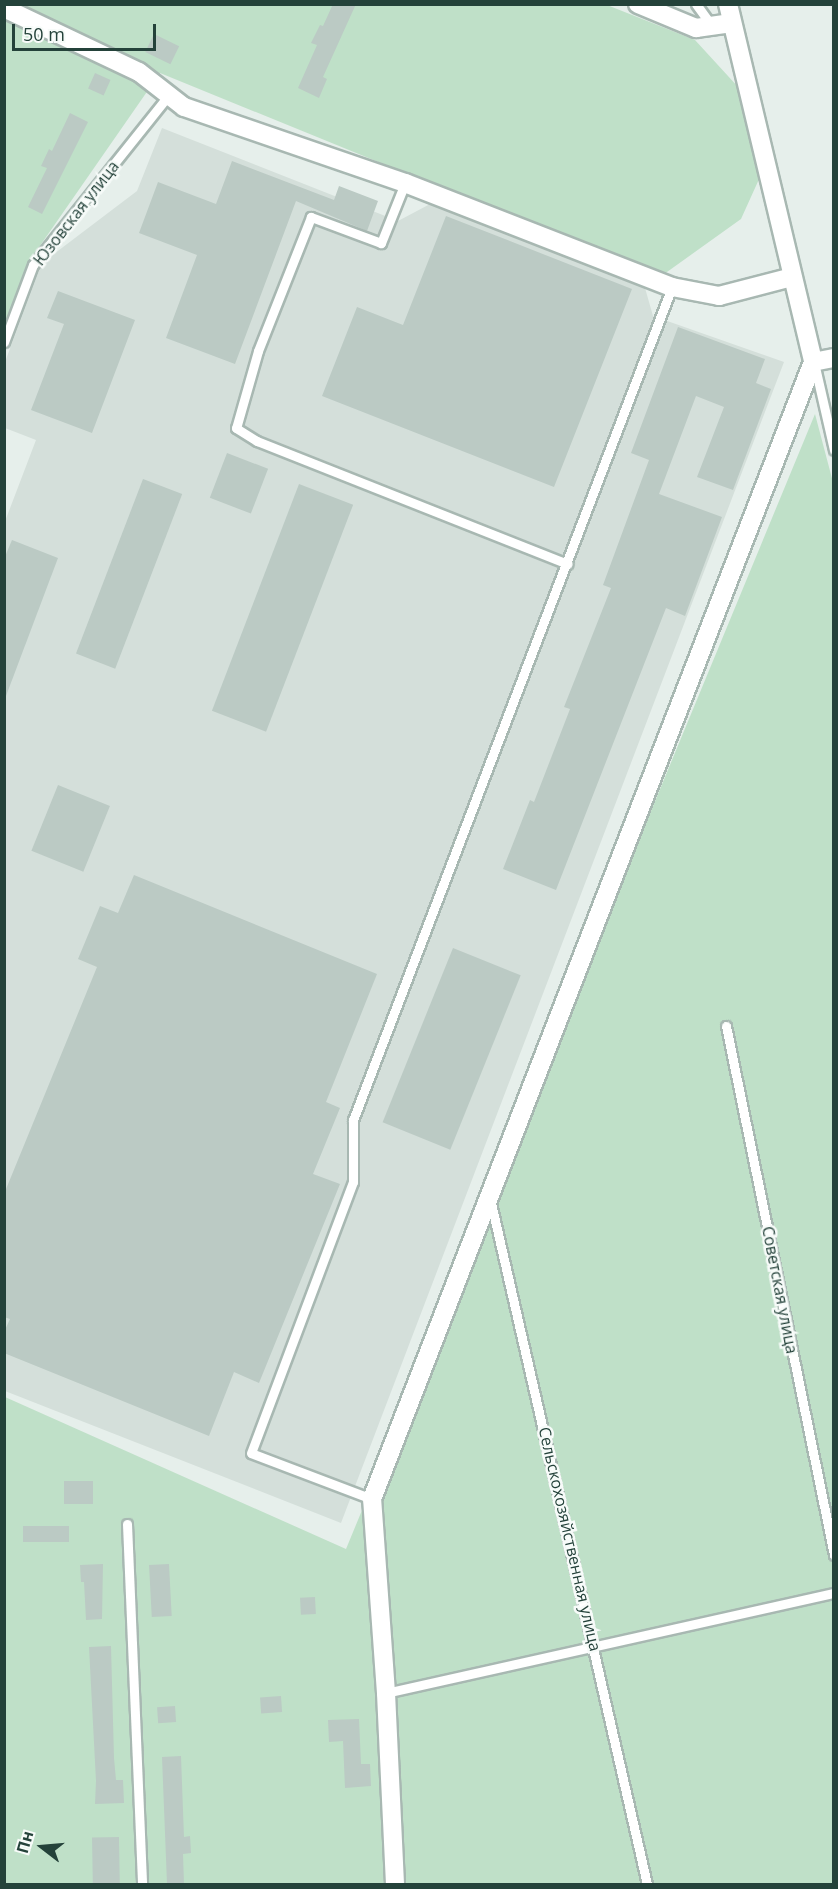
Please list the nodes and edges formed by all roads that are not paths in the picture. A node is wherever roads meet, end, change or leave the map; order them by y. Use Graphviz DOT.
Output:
graph roads {
  1 [pos="638,4"];
  2 [pos="696,4"];
  3 [pos="728,4"];
  4 [pos="4,8"];
  5 [pos="732,23"];
  6 [pos="712,26"];
  7 [pos="168,96"];
  8 [pos="405,183"];
  9 [pos="792,277"];
  10 [pos="672,287"];
  11 [pos="4,342"];
  12 [pos="834,358"];
  13 [pos="813,362"];
  14 [pos="834,450"];
  15 [pos="568,564"];
  16 [pos="726,1026"];
  17 [pos="489,1195"];
  18 [pos="372,1499"];
  19 [pos="127,1524"];
  20 [pos="834,1555"];
  21 [pos="834,1593"];
  22 [pos="595,1646"];
  23 [pos="386,1693"];
  24 [pos="142,1884"];
  25 [pos="395,1884"];
  26 [pos="648,1884"];
  1 -- 6 [label="street"];
  2 -- 6 [label="lane"];
  3 -- 5 [label="street"];
  4 -- 7 [label="street"];
  5 -- 6 [label="street"];
  5 -- 9 [label="street"];
  7 -- 8 [label="street"];
  7 -- 11 [label="lane, Юзовская улица"];
  8 -- 10 [label="street"];
  8 -- 15 [label="lane"];
  9 -- 10 [label="street"];
  9 -- 13 [label="street"];
  10 -- 15 [label="lane"];
  12 -- 13 [label="street"];
  13 -- 14 [label="lane"];
  13 -- 17 [label="street"];
  15 -- 18 [label="lane"];
  16 -- 20 [label="lane, Советская улица"];
  17 -- 18 [label="street"];
  17 -- 22 [label="lane, Сельскохозяйственная улица"];
  18 -- 23 [label="street"];
  19 -- 24 [label="lane"];
  21 -- 22 [label="lane"];
  22 -- 23 [label="lane"];
  22 -- 26 [label="lane, Сельскохозяйственная улица"];
  23 -- 25 [label="street"];
}
